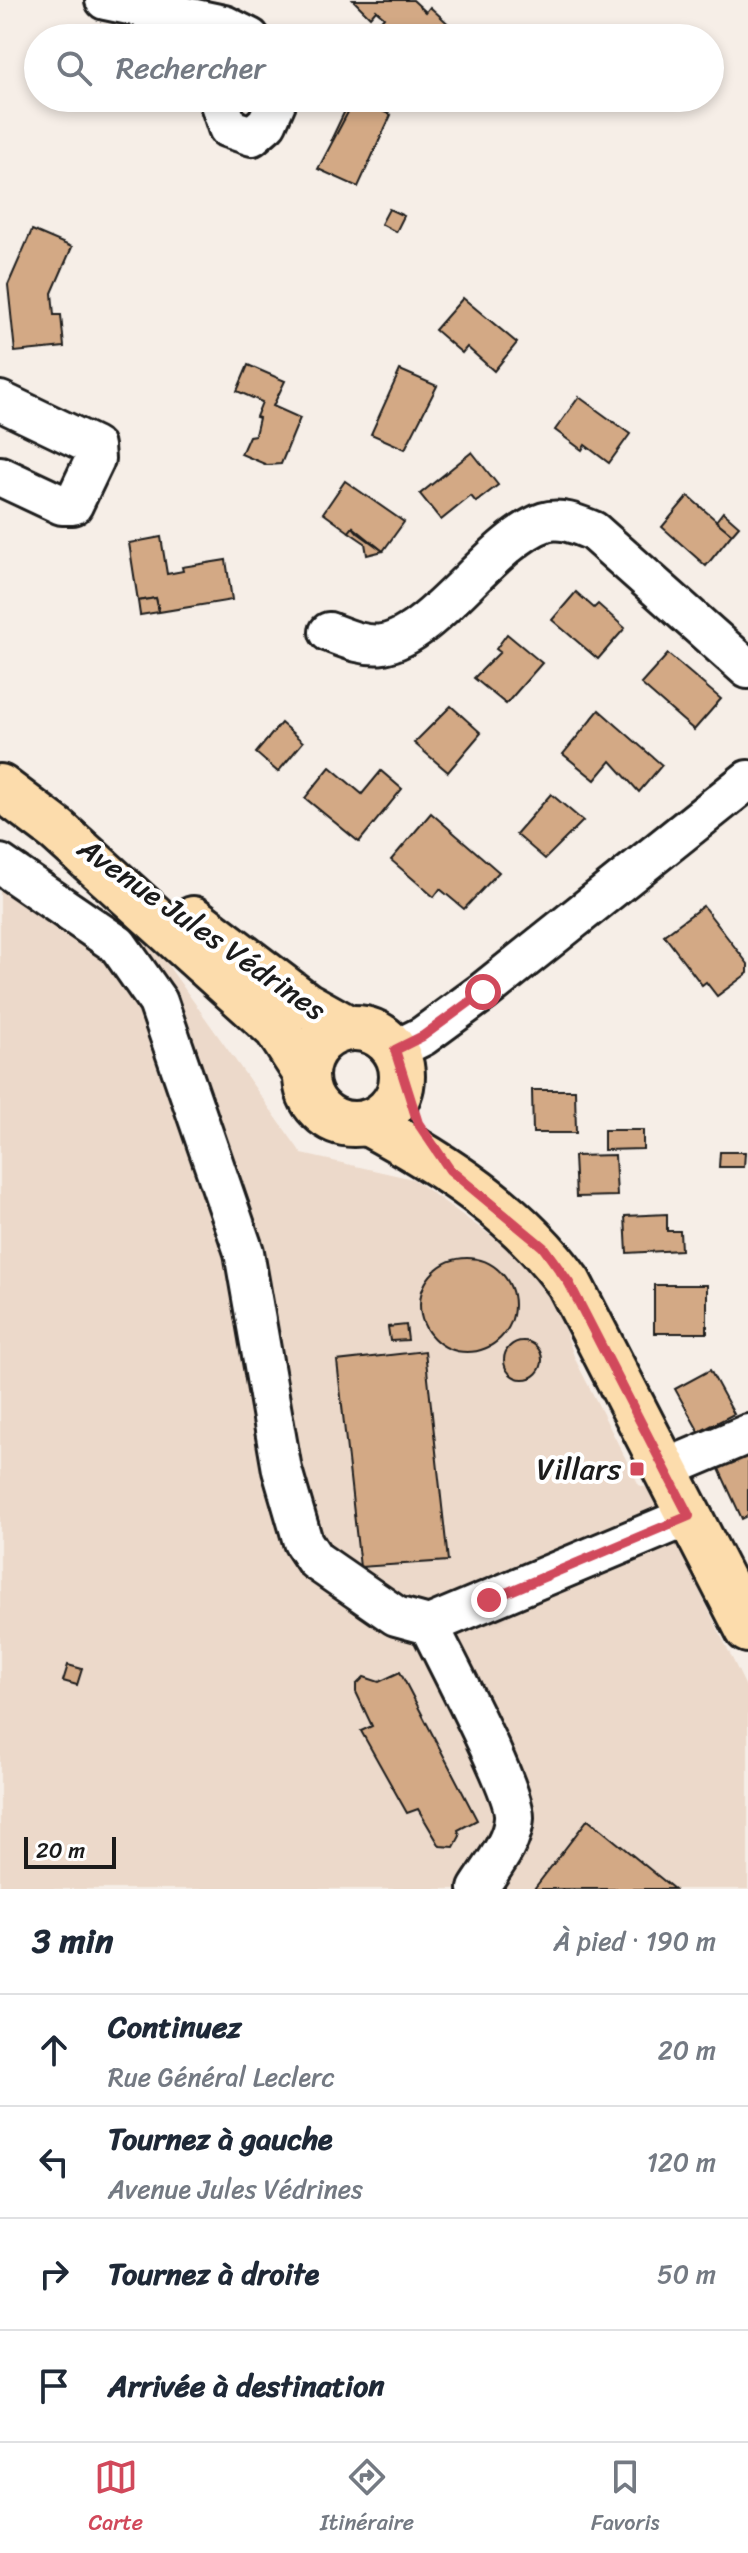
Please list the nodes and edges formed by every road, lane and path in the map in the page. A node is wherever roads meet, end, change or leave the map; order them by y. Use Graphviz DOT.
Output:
graph roads {
  1 [pos="105,0"];
  2 [pos="179,24"];
  3 [pos="223,112"];
  4 [pos="272,112"];
  5 [pos="0,401"];
  6 [pos="0,476"];
  7 [pos="329,632"];
  8 [pos="748,669"];
  9 [pos="748,780"];
  10 [pos="0,787"];
  11 [pos="57,830"];
  12 [pos="0,864"];
  13 [pos="348,1028"];
  14 [pos="399,1066"];
  15 [pos="306,1074"];
  16 [pos="367,1123"];
  17 [pos="450,1170"];
  18 [pos="748,1434"];
  19 [pos="665,1469"];
  20 [pos="689,1516"];
  21 [pos="429,1625"];
  22 [pos="748,1630"];
  23 [pos="478,1889"];
  1 -- 2 [label="street"];
  3 -- 4 [label="street"];
  5 -- 6 [label="street"];
  7 -- 8 [label="street"];
  9 -- 14 [label="street"];
  10 -- 11 [label="main road, Avenue Jules Védrines"];
  11 -- 13 [label="main road, Avenue Jules Védrines"];
  11 -- 15 [label="main road, Avenue Jules Védrines"];
  12 -- 21 [label="street"];
  13 -- 14 [label="main road"];
  13 -- 15 [label="main road"];
  14 -- 16 [label="main road"];
  14 -- 17 [label="main road"];
  15 -- 16 [label="main road"];
  16 -- 17 [label="main road"];
  17 -- 19 [label="main road"];
  18 -- 19 [label="street"];
  19 -- 20 [label="main road"];
  20 -- 21 [label="street"];
  20 -- 22 [label="main road"];
  21 -- 23 [label="street"];
}
